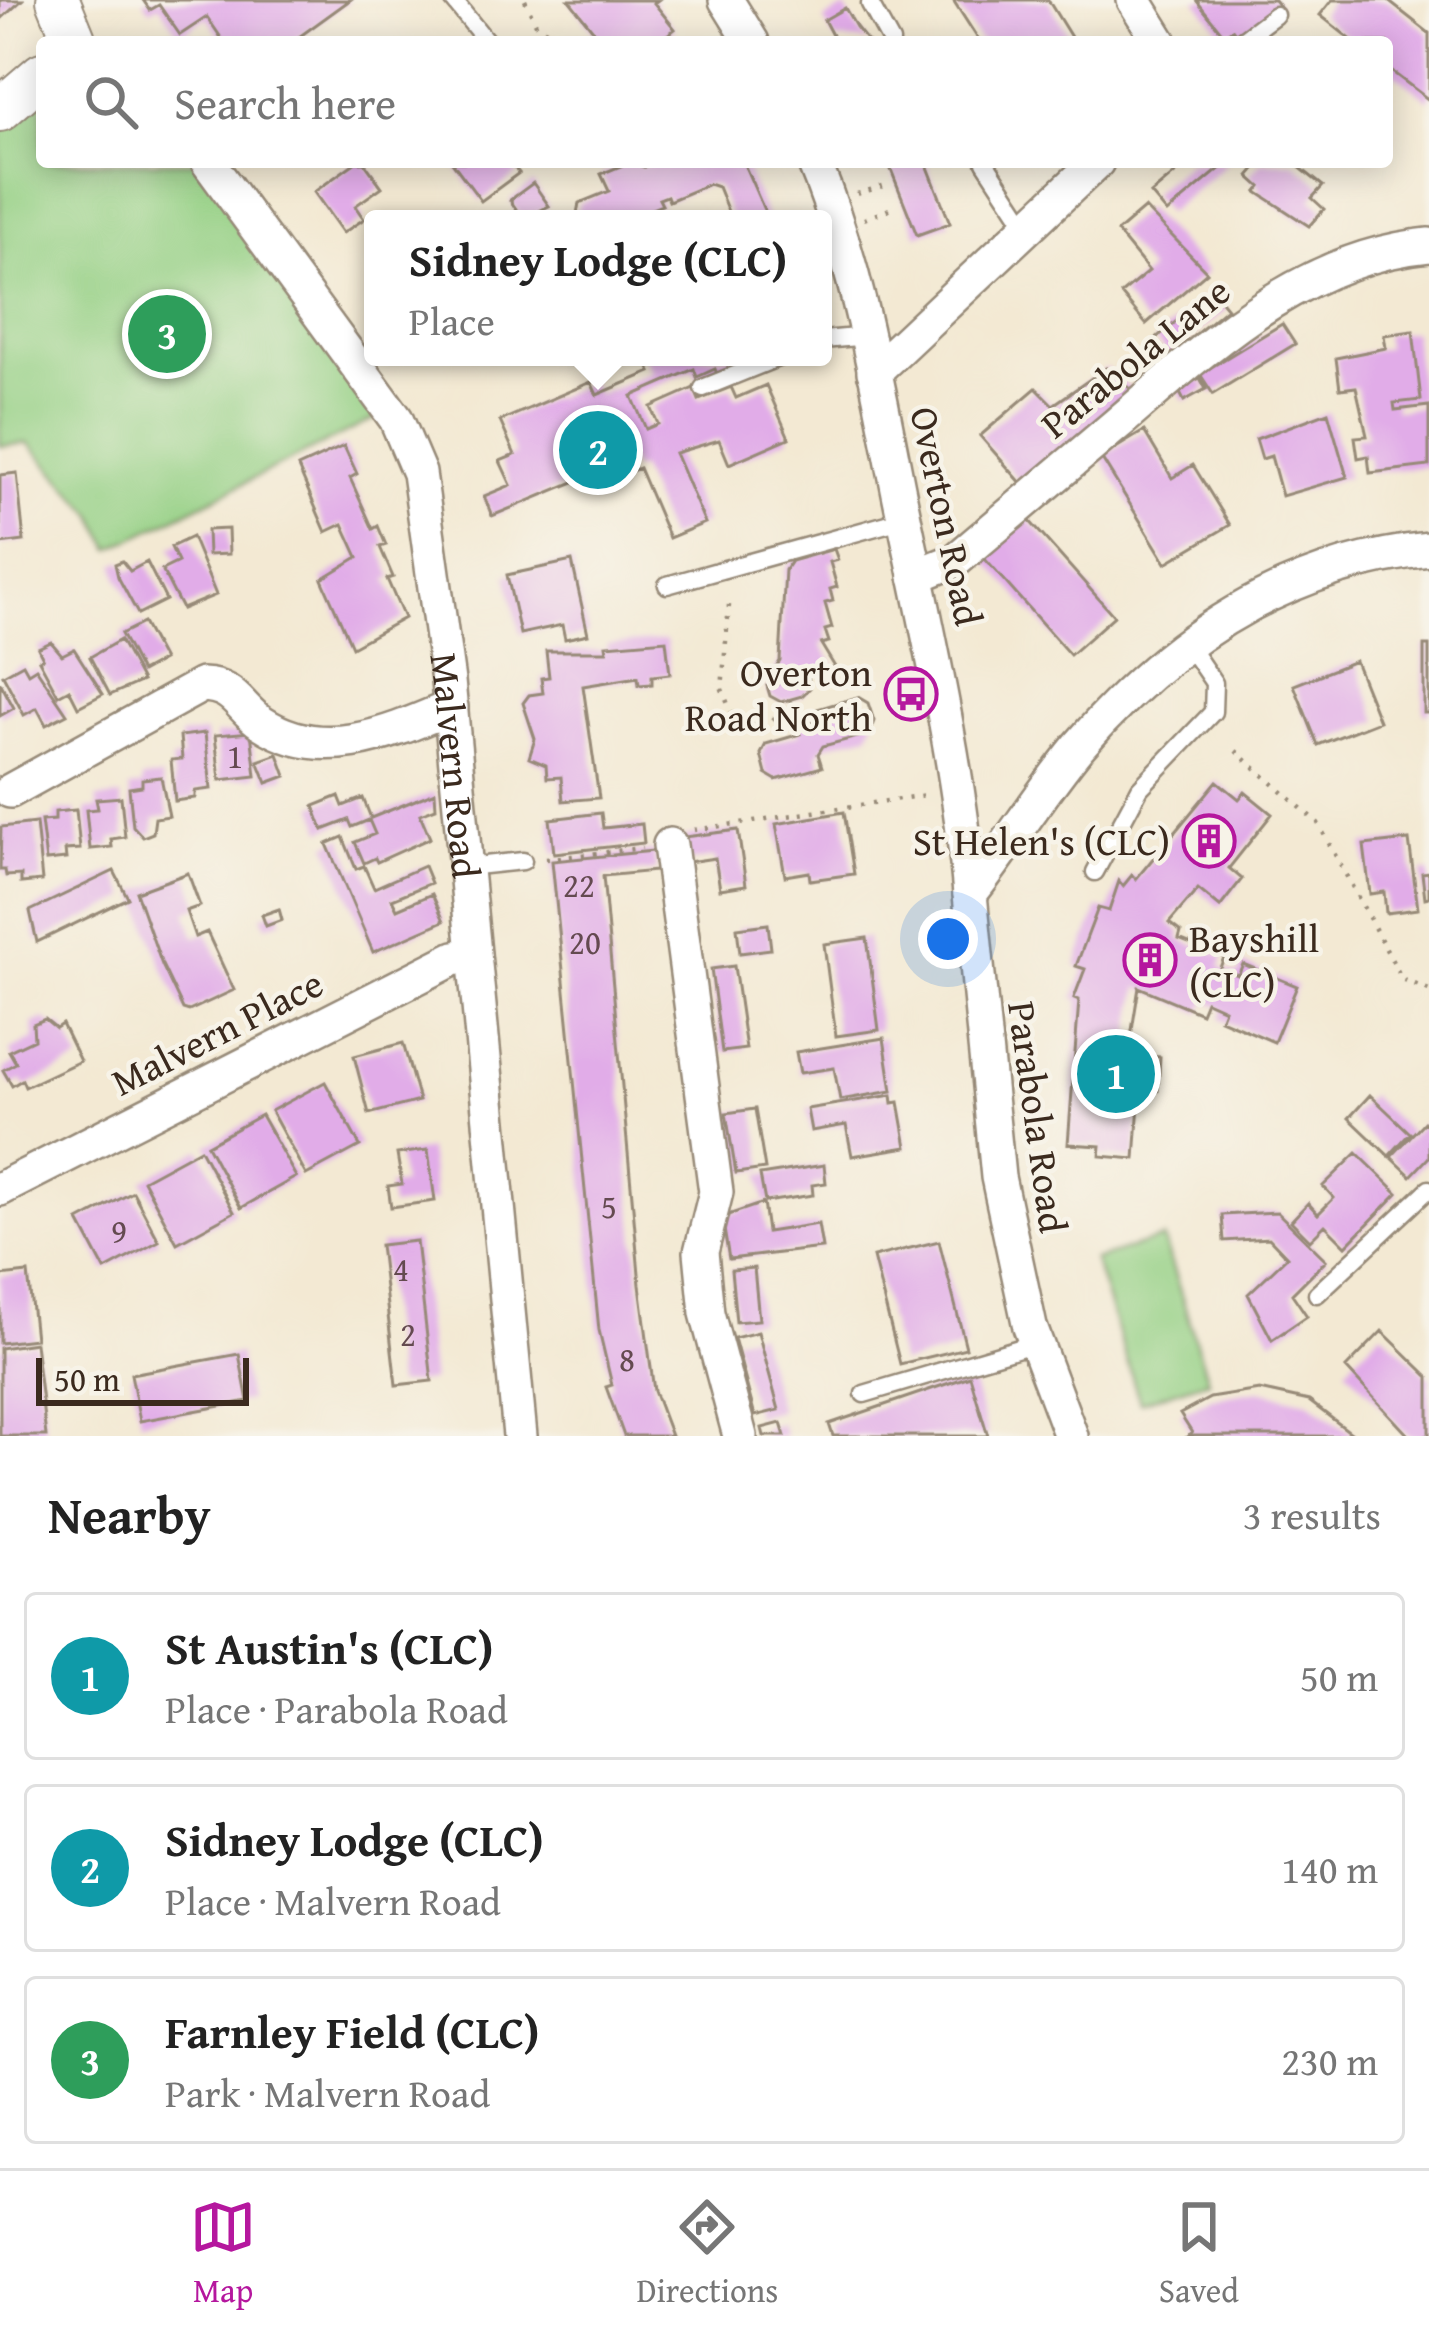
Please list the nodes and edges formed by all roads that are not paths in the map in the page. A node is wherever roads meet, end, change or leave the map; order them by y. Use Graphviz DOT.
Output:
graph roads {
  1 [pos="58,0"];
  2 [pos="453,0"];
  3 [pos="726,0"];
  4 [pos="1140,2"];
  5 [pos="870,4"];
  6 [pos="1275,15"];
  7 [pos="73,36"];
  8 [pos="482,36"];
  9 [pos="740,36"];
  10 [pos="888,36"];
  11 [pos="1157,36"];
  12 [pos="1247,36"];
  13 [pos="36,79"];
  14 [pos="0,110"];
  15 [pos="212,168"];
  16 [pos="816,168"];
  17 [pos="989,168"];
  18 [pos="1091,168"];
  19 [pos="832,210"];
  20 [pos="832,211"];
  21 [pos="1028,227"];
  22 [pos="1429,245"];
  23 [pos="868,336"];
  24 [pos="832,339"];
  25 [pos="758,366"];
  26 [pos="874,372"];
  27 [pos="703,388"];
  28 [pos="905,519"];
  29 [pos="1429,549"];
  30 [pos="916,575"];
  31 [pos="667,585"];
  32 [pos="1186,642"];
  33 [pos="451,707"];
  34 [pos="10,791"];
  35 [pos="670,845"];
  36 [pos="523,861"];
  37 [pos="466,867"];
  38 [pos="1095,872"];
  39 [pos="970,894"];
  40 [pos="474,956"];
  41 [pos="0,1189"];
  42 [pos="1429,1189"];
  43 [pos="1317,1294"];
  44 [pos="1036,1342"];
  45 [pos="864,1394"];
  46 [pos="520,1436"];
  47 [pos="740,1436"];
  48 [pos="1071,1436"];
  1 -- 7 [label="street"];
  2 -- 8 [label="lane"];
  3 -- 9 [label="street"];
  4 -- 11 [label="street"];
  5 -- 10 [label="lane"];
  6 -- 12 [label="lane"];
  13 -- 14 [label="street"];
  15 -- 33 [label="street, Malvern Road"];
  16 -- 19 [label="street, Overton Road"];
  17 -- 21 [label="lane"];
  18 -- 21 [label="street"];
  20 -- 23 [label="street, Overton Road"];
  21 -- 26 [label="street"];
  22 -- 30 [label="street, Parabola Lane"];
  23 -- 24 [label="lane"];
  23 -- 26 [label="street, Overton Road"];
  25 -- 27 [label="lane"];
  26 -- 28 [label="street, Overton Road"];
  28 -- 30 [label="street, Overton Road"];
  28 -- 31 [label="lane"];
  29 -- 32 [label="street"];
  30 -- 39 [label="street, Overton Road"];
  32 -- 38 [label="lane"];
  32 -- 39 [label="street"];
  33 -- 34 [label="street"];
  33 -- 37 [label="street, Malvern Road"];
  35 -- 47 [label="street"];
  36 -- 37 [label="lane"];
  37 -- 40 [label="street, Malvern Road"];
  39 -- 44 [label="street, Parabola Road"];
  40 -- 41 [label="street, Malvern Place"];
  40 -- 46 [label="street, Malvern Road"];
  42 -- 43 [label="lane"];
  44 -- 45 [label="lane"];
  44 -- 48 [label="street, Parabola Road"];
}
